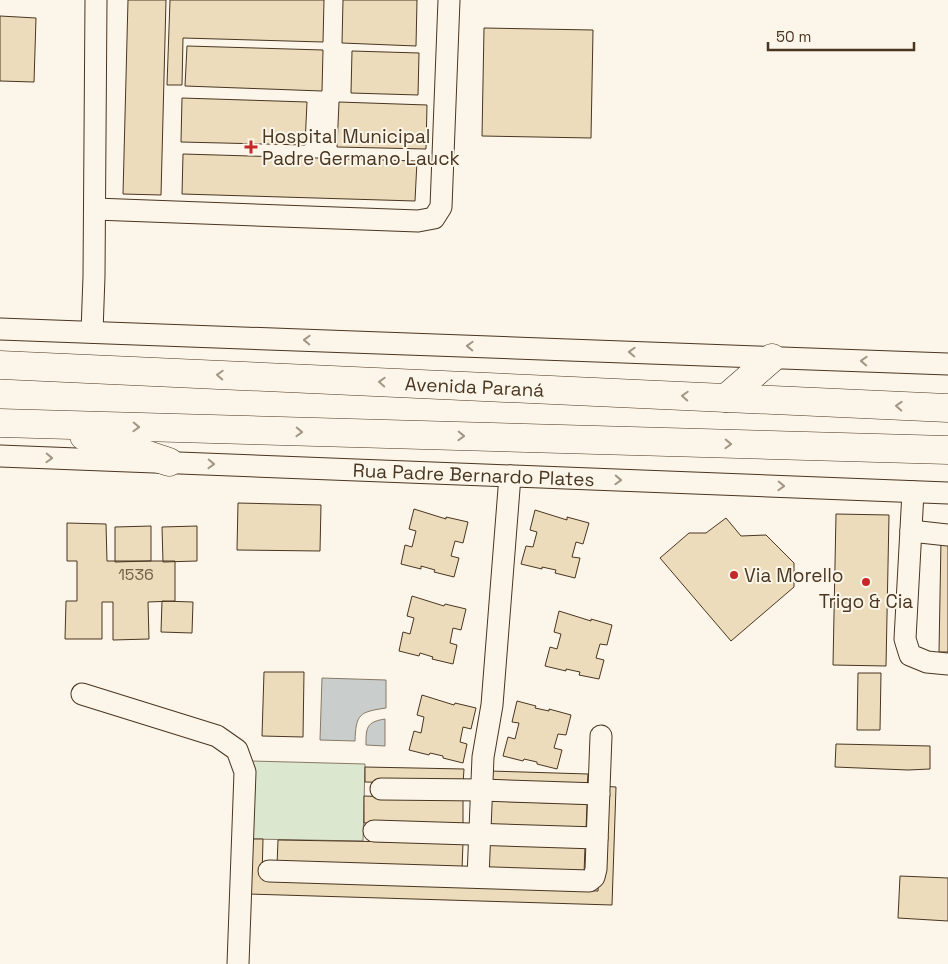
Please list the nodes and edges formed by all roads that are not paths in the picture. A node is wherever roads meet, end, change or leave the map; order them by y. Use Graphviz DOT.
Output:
graph roads {
  1 [pos="96,0"];
  2 [pos="448,0"];
  3 [pos="95,209"];
  4 [pos="0,328"];
  5 [pos="92,332"];
  6 [pos="772,358"];
  7 [pos="948,364"];
  8 [pos="0,365"];
  9 [pos="726,398"];
  10 [pos="948,408"];
  11 [pos="0,423"];
  12 [pos="39,424"];
  13 [pos="948,450"];
  14 [pos="0,456"];
  15 [pos="169,462"];
  16 [pos="510,476"];
  17 [pos="913,492"];
  18 [pos="948,493"];
  19 [pos="911,531"];
  20 [pos="948,535"];
  21 [pos="948,664"];
  22 [pos="82,694"];
  23 [pos="601,736"];
  24 [pos="381,789"];
  25 [pos="482,790"];
  26 [pos="599,794"];
  27 [pos="374,831"];
  28 [pos="480,834"];
  29 [pos="597,838"];
  30 [pos="269,871"];
  31 [pos="478,877"];
  32 [pos="238,964"];
  1 -- 3 [label="street"];
  2 -- 3 [label="street"];
  3 -- 5 [label="street"];
  4 -- 5 [label="street"];
  6 -- 5 [label="street, one-way"];
  7 -- 6 [label="street, one-way"];
  6 -- 9 [label="main road"];
  9 -- 8 [label="main road, Avenida Paraná, one-way"];
  10 -- 9 [label="main road, Avenida Paraná, one-way"];
  11 -- 12 [label="main road"];
  12 -- 13 [label="main road, one-way"];
  12 -- 15 [label="main road"];
  14 -- 15 [label="street, Rua Padre Bernardo Plates, one-way"];
  15 -- 16 [label="street, Rua Padre Bernardo Plates, one-way"];
  16 -- 17 [label="street, Rua Padre Bernardo Plates, one-way"];
  16 -- 25 [label="street"];
  17 -- 18 [label="street, Rua Padre Bernardo Plates"];
  17 -- 19 [label="street"];
  19 -- 20 [label="street"];
  19 -- 21 [label="street"];
  22 -- 32 [label="street"];
  23 -- 26 [label="street"];
  24 -- 25 [label="street"];
  25 -- 26 [label="street"];
  25 -- 28 [label="street"];
  26 -- 29 [label="street"];
  27 -- 28 [label="street"];
  28 -- 29 [label="street"];
  28 -- 31 [label="street"];
  29 -- 31 [label="street"];
  30 -- 31 [label="street"];
}
